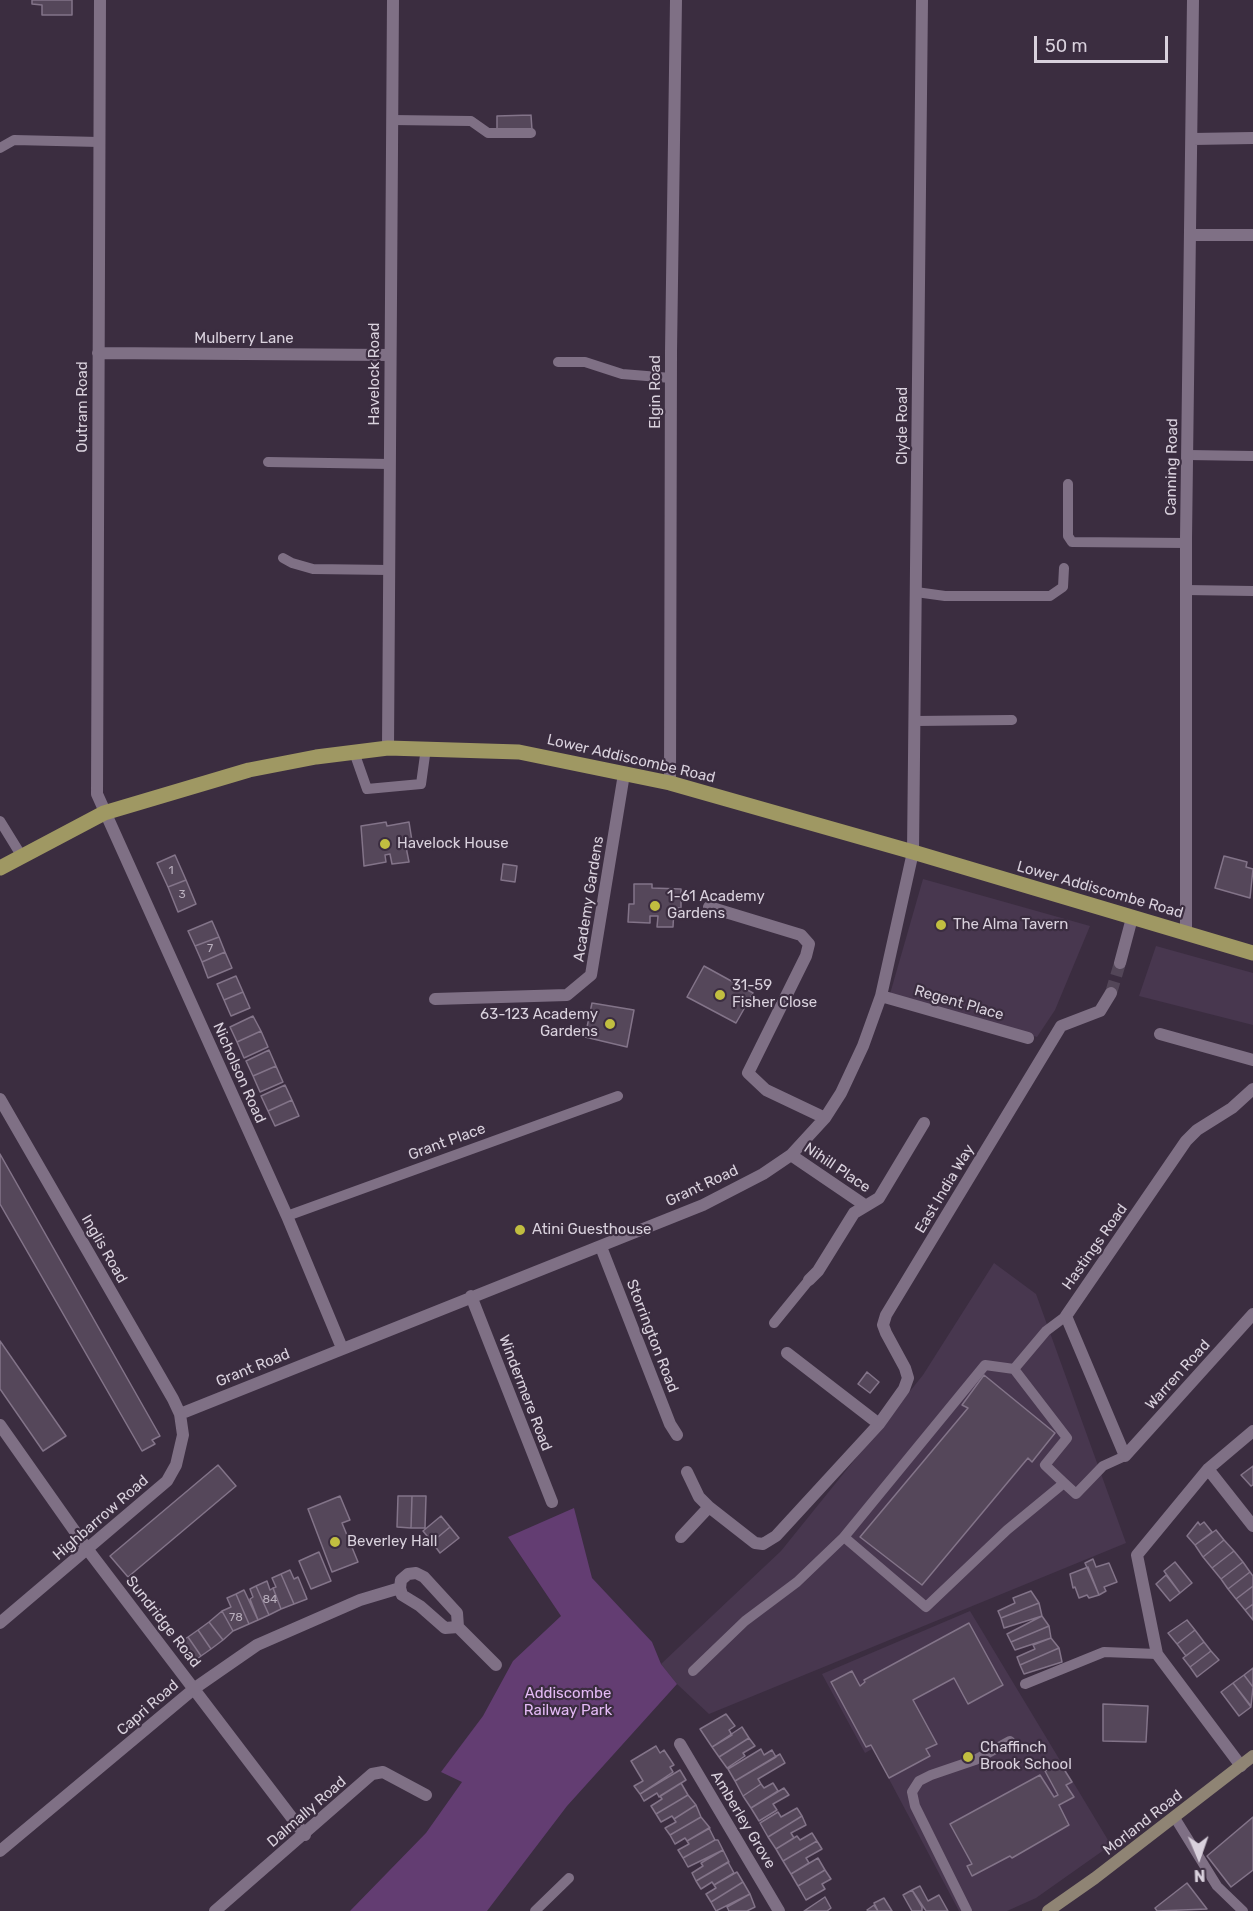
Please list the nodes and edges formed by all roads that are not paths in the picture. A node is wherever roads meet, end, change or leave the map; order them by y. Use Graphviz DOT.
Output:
graph roads {
  1 [pos="100,0"];
  2 [pos="393,0"];
  3 [pos="676,0"];
  4 [pos="922,0"];
  5 [pos="1193,0"];
  6 [pos="392,120"];
  7 [pos="531,133"];
  8 [pos="1253,138"];
  9 [pos="1193,139"];
  10 [pos="99,142"];
  11 [pos="0,148"];
  12 [pos="1192,235"];
  13 [pos="1253,235"];
  14 [pos="98,353"];
  15 [pos="390,355"];
  16 [pos="558,362"];
  17 [pos="671,378"];
  18 [pos="1188,455"];
  19 [pos="1253,456"];
  20 [pos="268,462"];
  21 [pos="390,465"];
  22 [pos="1068,484"];
  23 [pos="1186,543"];
  24 [pos="284,558"];
  25 [pos="1064,568"];
  26 [pos="389,570"];
  27 [pos="1186,590"];
  28 [pos="1253,591"];
  29 [pos="916,592"];
  30 [pos="1012,720"];
  31 [pos="915,722"];
  32 [pos="388,748"];
  33 [pos="426,748"];
  34 [pos="354,752"];
  35 [pos="624,774"];
  36 [pos="670,783"];
  37 [pos="104,813"];
  38 [pos="0,821"];
  39 [pos="913,852"];
  40 [pos="21,855"];
  41 [pos="0,868"];
  42 [pos="709,907"];
  43 [pos="1132,918"];
  44 [pos="1186,934"];
  45 [pos="1253,953"];
  46 [pos="1119,963"];
  47 [pos="1111,993"];
  48 [pos="881,996"];
  49 [pos="435,999"];
  50 [pos="1160,1034"];
  51 [pos="1028,1038"];
  52 [pos="1253,1059"];
  53 [pos="1253,1089"];
  54 [pos="618,1096"];
  55 [pos="0,1099"];
  56 [pos="825,1118"];
  57 [pos="924,1123"];
  58 [pos="790,1155"];
  59 [pos="866,1206"];
  60 [pos="287,1216"];
  61 [pos="600,1247"];
  62 [pos="808,1280"];
  63 [pos="471,1296"];
  64 [pos="1253,1314"];
  65 [pos="1066,1316"];
  66 [pos="774,1323"];
  67 [pos="342,1348"];
  68 [pos="787,1353"];
  69 [pos="1014,1369"];
  70 [pos="180,1414"];
  71 [pos="879,1424"];
  72 [pos="0,1425"];
  73 [pos="1253,1431"];
  74 [pos="677,1436"];
  75 [pos="1125,1456"];
  76 [pos="1208,1469"];
  77 [pos="687,1472"];
  78 [pos="1064,1483"];
  79 [pos="552,1502"];
  80 [pos="709,1507"];
  81 [pos="1253,1526"];
  82 [pos="681,1537"];
  83 [pos="843,1537"];
  84 [pos="88,1550"];
  85 [pos="400,1588"];
  86 [pos="436,1591"];
  87 [pos="420,1606"];
  88 [pos="0,1623"];
  89 [pos="458,1627"];
  90 [pos="1157,1654"];
  91 [pos="496,1665"];
  92 [pos="693,1671"];
  93 [pos="1025,1684"];
  94 [pos="195,1688"];
  95 [pos="1010,1741"];
  96 [pos="680,1744"];
  97 [pos="1253,1756"];
  98 [pos="1241,1766"];
  99 [pos="426,1795"];
  100 [pos="1175,1818"];
  101 [pos="305,1835"];
  102 [pos="0,1851"];
  103 [pos="569,1878"];
  104 [pos="215,1911"];
  105 [pos="535,1911"];
  106 [pos="779,1911"];
  107 [pos="967,1911"];
  108 [pos="1048,1911"];
  109 [pos="1243,1911"];
  1 -- 10 [label="street, Outram Road"];
  2 -- 6 [label="street, Havelock Road"];
  3 -- 17 [label="street, Elgin Road"];
  4 -- 29 [label="street, Clyde Road"];
  5 -- 9 [label="street, Canning Road"];
  6 -- 7 [label="lane"];
  6 -- 15 [label="street, Havelock Road"];
  8 -- 9 [label="street"];
  9 -- 12 [label="street, Canning Road"];
  10 -- 11 [label="lane"];
  10 -- 14 [label="street, Outram Road"];
  12 -- 13 [label="street"];
  12 -- 18 [label="street, Canning Road"];
  14 -- 15 [label="street, Mulberry Lane"];
  14 -- 37 [label="street, Outram Road"];
  15 -- 21 [label="street, Havelock Road"];
  16 -- 17 [label="lane"];
  17 -- 36 [label="street, Elgin Road"];
  18 -- 19 [label="lane"];
  18 -- 23 [label="street, Canning Road"];
  20 -- 21 [label="lane"];
  21 -- 26 [label="street, Havelock Road"];
  22 -- 23 [label="lane"];
  23 -- 27 [label="street, Canning Road"];
  24 -- 26 [label="lane"];
  25 -- 29 [label="lane"];
  26 -- 32 [label="street, Havelock Road"];
  27 -- 28 [label="lane"];
  27 -- 44 [label="street, Canning Road"];
  29 -- 31 [label="street, Clyde Road"];
  30 -- 31 [label="lane"];
  31 -- 39 [label="street, Clyde Road"];
  32 -- 33 [label="main road, Lower Addiscombe Road"];
  32 -- 34 [label="main road, Lower Addiscombe Road"];
  33 -- 34 [label="lane"];
  33 -- 35 [label="main road, Lower Addiscombe Road"];
  34 -- 37 [label="main road, Lower Addiscombe Road"];
  35 -- 36 [label="main road, Lower Addiscombe Road"];
  35 -- 49 [label="street, Academy Gardens"];
  36 -- 39 [label="main road, Lower Addiscombe Road"];
  37 -- 40 [label="main road, Lower Addiscombe Road"];
  37 -- 60 [label="street, Nicholson Road"];
  38 -- 40 [label="lane"];
  39 -- 43 [label="main road, Lower Addiscombe Road"];
  39 -- 48 [label="street, Grant Road"];
  40 -- 41 [label="main road, Lower Addiscombe Road"];
  42 -- 56 [label="street"];
  43 -- 44 [label="main road, Lower Addiscombe Road"];
  43 -- 46 [label="street"];
  44 -- 45 [label="main road, Lower Addiscombe Road"];
  47 -- 71 [label="street, East India Way"];
  48 -- 51 [label="street, Regent Place"];
  48 -- 56 [label="street, Grant Road"];
  50 -- 52 [label="street"];
  53 -- 65 [label="street, Hastings Road"];
  54 -- 60 [label="lane, Grant Place"];
  55 -- 70 [label="street, Inglis Road"];
  56 -- 58 [label="street, Grant Road"];
  57 -- 59 [label="street, Nihill Place"];
  58 -- 59 [label="street, Nihill Place"];
  58 -- 61 [label="street, Grant Road"];
  59 -- 62 [label="street, Nihill Place"];
  60 -- 67 [label="street, Nicholson Road"];
  61 -- 63 [label="street, Grant Road"];
  61 -- 74 [label="street, Storrington Road"];
  62 -- 66 [label="lane"];
  63 -- 67 [label="street, Grant Road"];
  63 -- 79 [label="street, Windermere Road"];
  64 -- 75 [label="street, Warren Road"];
  65 -- 69 [label="lane"];
  65 -- 75 [label="street"];
  67 -- 70 [label="street, Grant Road"];
  68 -- 71 [label="street"];
  69 -- 78 [label="lane"];
  69 -- 83 [label="lane"];
  70 -- 84 [label="street, Highbarrow Road"];
  71 -- 80 [label="street, East India Way"];
  72 -- 84 [label="street, Sundridge Road"];
  73 -- 76 [label="street"];
  75 -- 78 [label="lane"];
  76 -- 81 [label="street"];
  76 -- 90 [label="street"];
  77 -- 80 [label="street, East India Way"];
  78 -- 83 [label="lane"];
  80 -- 82 [label="street"];
  83 -- 92 [label="lane"];
  84 -- 88 [label="street, Highbarrow Road"];
  84 -- 94 [label="street, Sundridge Road"];
  85 -- 86 [label="street, Capri Road"];
  85 -- 87 [label="street, Capri Road"];
  85 -- 94 [label="street, Capri Road"];
  86 -- 87 [label="street"];
  86 -- 89 [label="street, Capri Road"];
  87 -- 89 [label="street, Capri Road"];
  89 -- 91 [label="street, Capri Road"];
  90 -- 93 [label="lane"];
  90 -- 98 [label="street"];
  94 -- 101 [label="street, Sundridge Road"];
  94 -- 102 [label="street, Capri Road"];
  95 -- 107 [label="lane"];
  96 -- 106 [label="street, Amberley Grove"];
  97 -- 98 [label="main road, Morland Road"];
  98 -- 100 [label="main road, Morland Road"];
  99 -- 101 [label="street, Dalmally Road"];
  100 -- 108 [label="main road, Morland Road"];
  100 -- 109 [label="lane"];
  101 -- 104 [label="street, Dalmally Road"];
  103 -- 105 [label="lane"];
}
